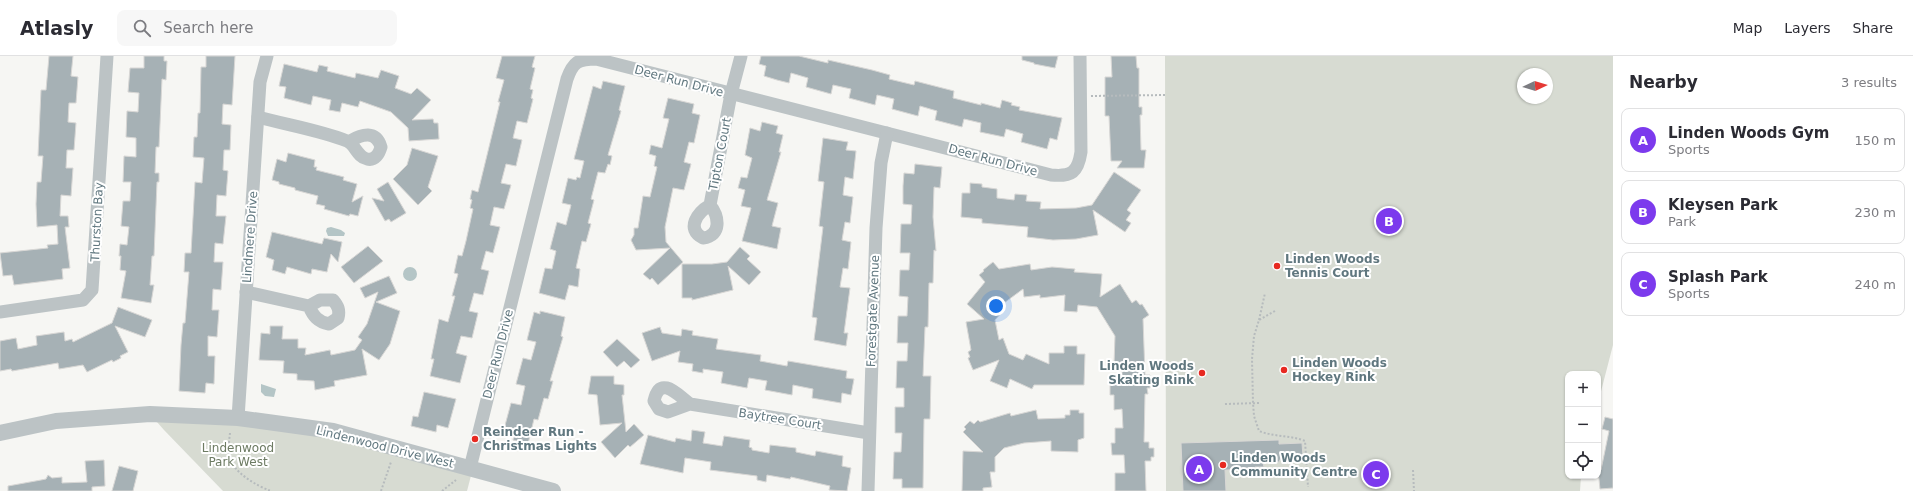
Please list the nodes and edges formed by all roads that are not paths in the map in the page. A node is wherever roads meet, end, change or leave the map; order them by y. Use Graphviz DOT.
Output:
graph roads {
  1 [pos="107,56"];
  2 [pos="267,56"];
  3 [pos="741,56"];
  4 [pos="1080,56"];
  5 [pos="731,94"];
  6 [pos="258,117"];
  7 [pos="887,133"];
  8 [pos="350,141"];
  9 [pos="710,205"];
  10 [pos="246,292"];
  11 [pos="309,306"];
  12 [pos="0,312"];
  13 [pos="690,404"];
  14 [pos="238,418"];
  15 [pos="0,433"];
  16 [pos="869,433"];
  17 [pos="470,468"];
  18 [pos="550,491"];
  19 [pos="868,491"];
  1 -- 12 [label="street, Thurston Bay"];
  2 -- 6 [label="street, Lindmere Drive"];
  3 -- 5 [label="street, Tipton Court"];
  4 -- 7 [label="street, Deer Run Drive"];
  5 -- 7 [label="street, Deer Run Drive"];
  5 -- 9 [label="street, Tipton Court"];
  5 -- 17 [label="street, Deer Run Drive"];
  6 -- 8 [label="street"];
  6 -- 10 [label="street, Lindmere Drive"];
  7 -- 16 [label="street, Forestgate Avenue"];
  10 -- 11 [label="street"];
  10 -- 14 [label="street, Lindmere Drive"];
  13 -- 16 [label="street, Baytree Court"];
  14 -- 15 [label="street, Lindenwood Drive West"];
  14 -- 17 [label="street, Lindenwood Drive West"];
  16 -- 19 [label="street, Forestgate Avenue"];
  17 -- 18 [label="street, Lindenwood Drive West"];
}
